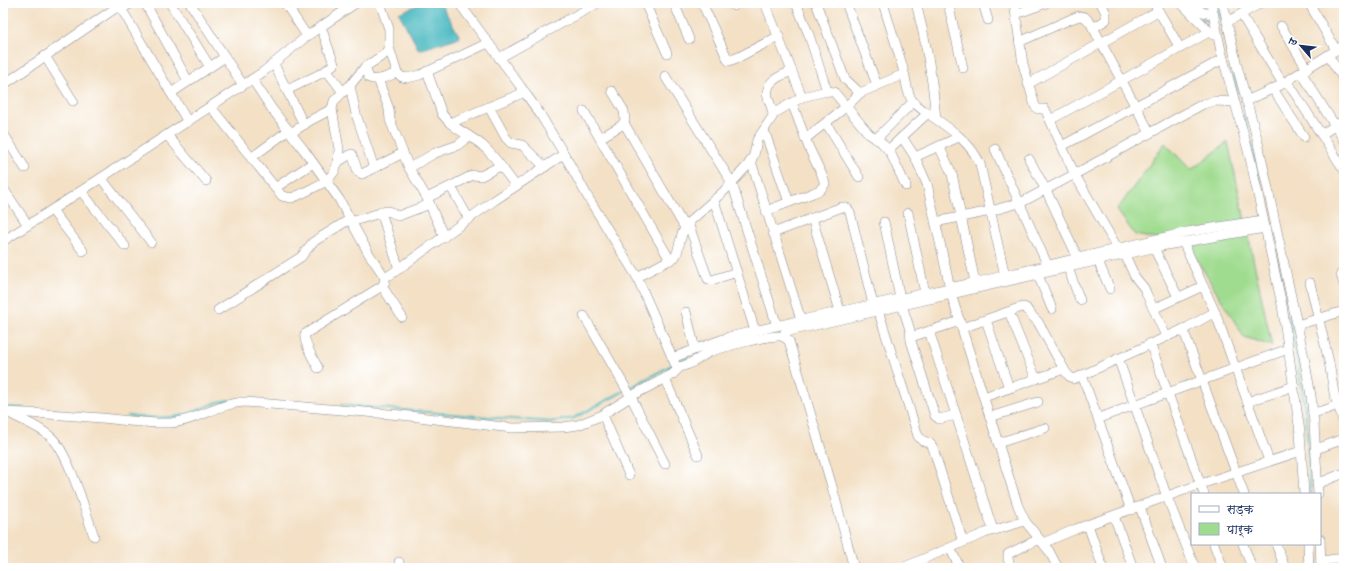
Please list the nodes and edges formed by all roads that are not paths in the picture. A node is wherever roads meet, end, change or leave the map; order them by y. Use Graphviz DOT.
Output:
graph roads {
  1 [pos="131,3"];
  2 [pos="145,3"];
  3 [pos="170,3"];
  4 [pos="190,3"];
  5 [pos="285,3"];
  6 [pos="356,3"];
  7 [pos="380,3"];
  8 [pos="459,3"];
  9 [pos="646,3"];
  10 [pos="674,3"];
  11 [pos="702,3"];
  12 [pos="765,3"];
  13 [pos="796,3"];
  14 [pos="816,3"];
  15 [pos="846,3"];
  16 [pos="883,3"];
  17 [pos="916,3"];
  18 [pos="948,3"];
  19 [pos="983,3"];
  20 [pos="1014,3"];
  21 [pos="1046,3"];
  22 [pos="1181,3"];
  23 [pos="1192,3"];
  24 [pos="1211,3"];
  25 [pos="1223,3"];
  26 [pos="1261,3"];
  27 [pos="1309,3"];
  28 [pos="594,4"];
  29 [pos="1105,4"];
  30 [pos="120,6"];
  31 [pos="1249,6"];
  32 [pos="1156,7"];
  33 [pos="1016,14"];
  34 [pos="1241,14"];
  35 [pos="1214,15"];
  36 [pos="988,20"];
  37 [pos="1227,22"];
  38 [pos="1281,26"];
  39 [pos="321,27"];
  40 [pos="1092,28"];
  41 [pos="1210,32"];
  42 [pos="307,36"];
  43 [pos="779,36"];
  44 [pos="689,39"];
  45 [pos="1219,41"];
  46 [pos="1019,42"];
  47 [pos="488,43"];
  48 [pos="1101,44"];
  49 [pos="389,47"];
  50 [pos="1340,47"];
  51 [pos="1180,48"];
  52 [pos="667,53"];
  53 [pos="1328,55"];
  54 [pos="46,56"];
  55 [pos="225,57"];
  56 [pos="499,58"];
  57 [pos="1223,59"];
  58 [pos="274,64"];
  59 [pos="210,67"];
  60 [pos="364,67"];
  61 [pos="963,68"];
  62 [pos="327,70"];
  63 [pos="427,71"];
  64 [pos="792,71"];
  65 [pos="1304,71"];
  66 [pos="397,73"];
  67 [pos="904,74"];
  68 [pos="665,76"];
  69 [pos="252,79"];
  70 [pos="378,79"];
  71 [pos="1121,80"];
  72 [pos="1344,80"];
  73 [pos="188,81"];
  74 [pos="1285,82"];
  75 [pos="1028,84"];
  76 [pos="3,85"];
  77 [pos="243,85"];
  78 [pos="877,85"];
  79 [pos="346,89"];
  80 [pos="1273,89"];
  81 [pos="287,90"];
  82 [pos="827,91"];
  83 [pos="525,92"];
  84 [pos="612,92"];
  85 [pos="171,93"];
  86 [pos="860,94"];
  87 [pos="802,97"];
  88 [pos="73,101"];
  89 [pos="1246,101"];
  90 [pos="913,102"];
  91 [pos="1234,102"];
  92 [pos="792,103"];
  93 [pos="847,106"];
  94 [pos="1135,106"];
  95 [pos="211,107"];
  96 [pos="489,107"];
  97 [pos="332,109"];
  98 [pos="584,111"];
  99 [pos="773,114"];
  100 [pos="932,116"];
  101 [pos="1050,120"];
  102 [pos="1344,120"];
  103 [pos="188,122"];
  104 [pos="450,123"];
  105 [pos="624,123"];
  106 [pos="826,123"];
  107 [pos="304,125"];
  108 [pos="1335,126"];
  109 [pos="764,130"];
  110 [pos="290,132"];
  111 [pos="3,133"];
  112 [pos="1150,133"];
  113 [pos="1322,134"];
  114 [pos="167,135"];
  115 [pos="470,136"];
  116 [pos="959,136"];
  117 [pos="902,137"];
  118 [pos="1304,137"];
  119 [pos="600,138"];
  120 [pos="805,139"];
  121 [pos="876,139"];
  122 [pos="1344,140"];
  123 [pos="939,146"];
  124 [pos="1062,146"];
  125 [pos="995,149"];
  126 [pos="888,150"];
  127 [pos="403,153"];
  128 [pos="564,154"];
  129 [pos="915,157"];
  130 [pos="251,158"];
  131 [pos="1029,159"];
  132 [pos="751,160"];
  133 [pos="338,162"];
  134 [pos="314,163"];
  135 [pos="500,166"];
  136 [pos="545,167"];
  137 [pos="25,168"];
  138 [pos="374,168"];
  139 [pos="409,168"];
  140 [pos="1344,170"];
  141 [pos="1075,175"];
  142 [pos="859,177"];
  143 [pos="101,178"];
  144 [pos="206,181"];
  145 [pos="327,181"];
  146 [pos="732,183"];
  147 [pos="516,186"];
  148 [pos="906,186"];
  149 [pos="451,187"];
  150 [pos="3,188"];
  151 [pos="275,188"];
  152 [pos="1046,190"];
  153 [pos="81,191"];
  154 [pos="714,200"];
  155 [pos="429,201"];
  156 [pos="789,202"];
  157 [pos="1019,203"];
  158 [pos="52,210"];
  159 [pos="766,211"];
  160 [pos="990,211"];
  161 [pos="381,212"];
  162 [pos="908,213"];
  163 [pos="962,217"];
  164 [pos="812,218"];
  165 [pos="469,219"];
  166 [pos="350,220"];
  167 [pos="884,222"];
  168 [pos="935,222"];
  169 [pos="1264,224"];
  170 [pos="28,225"];
  171 [pos="686,225"];
  172 [pos="773,233"];
  173 [pos="444,237"];
  174 [pos="3,241"];
  175 [pos="151,242"];
  176 [pos="1183,242"];
  177 [pos="125,246"];
  178 [pos="1154,248"];
  179 [pos="82,251"];
  180 [pos="1121,252"];
  181 [pos="1078,258"];
  182 [pos="670,260"];
  183 [pos="1098,261"];
  184 [pos="1048,266"];
  185 [pos="1068,268"];
  186 [pos="399,269"];
  187 [pos="737,272"];
  188 [pos="1341,274"];
  189 [pos="1038,275"];
  190 [pos="384,276"];
  191 [pos="1005,276"];
  192 [pos="637,277"];
  193 [pos="975,282"];
  194 [pos="1310,283"];
  195 [pos="1344,285"];
  196 [pos="382,286"];
  197 [pos="1203,286"];
  198 [pos="1110,289"];
  199 [pos="950,291"];
  200 [pos="925,293"];
  201 [pos="1178,297"];
  202 [pos="1080,300"];
  203 [pos="901,301"];
  204 [pos="876,307"];
  205 [pos="1052,309"];
  206 [pos="1153,309"];
  207 [pos="218,310"];
  208 [pos="840,311"];
  209 [pos="1344,311"];
  210 [pos="686,312"];
  211 [pos="1009,312"];
  212 [pos="1215,312"];
  213 [pos="584,316"];
  214 [pos="402,317"];
  215 [pos="1318,319"];
  216 [pos="801,320"];
  217 [pos="986,320"];
  218 [pos="961,325"];
  219 [pos="1297,325"];
  220 [pos="1183,329"];
  221 [pos="783,330"];
  222 [pos="755,331"];
  223 [pos="929,331"];
  224 [pos="1166,336"];
  225 [pos="911,337"];
  226 [pos="1150,343"];
  227 [pos="695,349"];
  228 [pos="1288,349"];
  229 [pos="1118,358"];
  230 [pos="675,363"];
  231 [pos="318,368"];
  232 [pos="1235,368"];
  233 [pos="1064,369"];
  234 [pos="1082,375"];
  235 [pos="665,379"];
  236 [pos="1036,379"];
  237 [pos="1202,380"];
  238 [pos="1294,386"];
  239 [pos="1009,388"];
  240 [pos="1169,392"];
  241 [pos="628,393"];
  242 [pos="984,397"];
  243 [pos="1038,402"];
  244 [pos="1247,402"];
  245 [pos="1341,404"];
  246 [pos="1134,405"];
  247 [pos="6,412"];
  248 [pos="1313,413"];
  249 [pos="603,415"];
  250 [pos="956,415"];
  251 [pos="990,417"];
  252 [pos="1098,418"];
  253 [pos="1344,423"];
  254 [pos="1045,428"];
  255 [pos="1344,439"];
  256 [pos="998,443"];
  257 [pos="1316,449"];
  258 [pos="1301,451"];
  259 [pos="698,455"];
  260 [pos="1269,461"];
  261 [pos="665,464"];
  262 [pos="1236,472"];
  263 [pos="1344,473"];
  264 [pos="629,475"];
  265 [pos="1201,484"];
  266 [pos="1317,484"];
  267 [pos="1204,493"];
  268 [pos="1244,493"];
  269 [pos="1304,493"];
  270 [pos="1318,493"];
  271 [pos="1167,497"];
  272 [pos="1140,506"];
  273 [pos="1131,510"];
  274 [pos="1114,516"];
  275 [pos="1025,520"];
  276 [pos="1088,525"];
  277 [pos="994,530"];
  278 [pos="94,536"];
  279 [pos="1188,537"];
  280 [pos="1041,541"];
  281 [pos="963,542"];
  282 [pos="1214,545"];
  283 [pos="1243,545"];
  284 [pos="1276,545"];
  285 [pos="1308,545"];
  286 [pos="1320,545"];
  287 [pos="950,548"];
  288 [pos="1344,558"];
  289 [pos="1321,564"];
  290 [pos="854,568"];
  291 [pos="902,568"];
  292 [pos="960,568"];
  293 [pos="1011,568"];
  294 [pos="1058,568"];
  295 [pos="1103,568"];
  296 [pos="1133,568"];
  297 [pos="1162,568"];
  298 [pos="1195,568"];
  299 [pos="1223,568"];
  300 [pos="1252,568"];
  301 [pos="1285,568"];
  302 [pos="1309,568"];
  1 -- 30 [label="street"];
  2 -- 73 [label="street"];
  3 -- 59 [label="street"];
  4 -- 55 [label="street"];
  5 -- 42 [label="street"];
  6 -- 39 [label="street"];
  7 -- 49 [label="street"];
  8 -- 47 [label="street"];
  9 -- 52 [label="street"];
  10 -- 44 [label="street"];
  11 -- 43 [label="street"];
  12 -- 43 [label="street"];
  13 -- 82 [label="street"];
  14 -- 86 [label="street"];
  15 -- 78 [label="street"];
  16 -- 67 [label="street"];
  17 -- 100 [label="street"];
  18 -- 61 [label="street"];
  19 -- 36 [label="street"];
  20 -- 33 [label="street"];
  21 -- 33 [label="street"];
  22 -- 41 [label="street"];
  23 -- 35 [label="street"];
  24 -- 35 [label="street"];
  25 -- 37 [label="street"];
  26 -- 31 [label="street"];
  27 -- 50 [label="street"];
  28 -- 56 [label="street"];
  29 -- 40 [label="street"];
  30 -- 54 [label="street"];
  30 -- 85 [label="street"];
  31 -- 34 [label="street"];
  32 -- 48 [label="street"];
  32 -- 51 [label="street"];
  33 -- 46 [label="street"];
  34 -- 37 [label="street"];
  34 -- 74 [label="street"];
  35 -- 45 [label="street"];
  37 -- 89 [label="street"];
  38 -- 65 [label="street"];
  39 -- 42 [label="street"];
  39 -- 62 [label="street"];
  40 -- 46 [label="street"];
  40 -- 48 [label="street"];
  41 -- 45 [label="street"];
  41 -- 51 [label="street"];
  42 -- 58 [label="street"];
  43 -- 64 [label="street"];
  45 -- 57 [label="street"];
  46 -- 75 [label="street"];
  47 -- 56 [label="street"];
  47 -- 63 [label="street"];
  48 -- 71 [label="street"];
  48 -- 75 [label="street"];
  49 -- 60 [label="street"];
  49 -- 66 [label="street"];
  50 -- 53 [label="street"];
  51 -- 71 [label="street"];
  53 -- 65 [label="street"];
  53 -- 72 [label="street"];
  54 -- 76 [label="street"];
  54 -- 88 [label="street"];
  55 -- 59 [label="street"];
  55 -- 77 [label="street"];
  56 -- 83 [label="street"];
  57 -- 91 [label="street"];
  57 -- 94 [label="street"];
  58 -- 69 [label="street"];
  58 -- 81 [label="street"];
  59 -- 73 [label="street"];
  60 -- 70 [label="street"];
  60 -- 79 [label="street"];
  62 -- 79 [label="street"];
  62 -- 81 [label="street"];
  63 -- 66 [label="street"];
  63 -- 104 [label="street"];
  64 -- 87 [label="street"];
  64 -- 99 [label="street"];
  65 -- 74 [label="street"];
  65 -- 108 [label="street"];
  66 -- 70 [label="street"];
  67 -- 78 [label="street"];
  67 -- 90 [label="street"];
  68 -- 146 [label="street"];
  69 -- 77 [label="street"];
  69 -- 110 [label="street"];
  70 -- 127 [label="street"];
  71 -- 94 [label="street"];
  71 -- 101 [label="street"];
  73 -- 85 [label="street"];
  74 -- 80 [label="street"];
  74 -- 113 [label="street"];
  75 -- 101 [label="street"];
  77 -- 95 [label="street"];
  78 -- 86 [label="street"];
  79 -- 97 [label="street"];
  79 -- 138 [label="street"];
  80 -- 89 [label="street"];
  80 -- 118 [label="street"];
  81 -- 107 [label="street"];
  82 -- 87 [label="street"];
  82 -- 93 [label="street"];
  83 -- 96 [label="street"];
  83 -- 128 [label="street"];
  84 -- 105 [label="street"];
  85 -- 103 [label="street"];
  86 -- 93 [label="street"];
  87 -- 92 [label="street"];
  89 -- 219 [label="street"];
  90 -- 100 [label="street"];
  90 -- 121 [label="street"];
  91 -- 112 [label="street"];
  91 -- 169 [label="street"];
  92 -- 99 [label="street"];
  92 -- 120 [label="street"];
  93 -- 106 [label="street"];
  93 -- 121 [label="street"];
  94 -- 112 [label="street"];
  94 -- 124 [label="street"];
  95 -- 103 [label="street"];
  95 -- 130 [label="street"];
  96 -- 104 [label="street"];
  96 -- 136 [label="street"];
  97 -- 107 [label="street"];
  97 -- 133 [label="street"];
  98 -- 119 [label="street"];
  99 -- 109 [label="street"];
  100 -- 116 [label="street"];
  100 -- 117 [label="street"];
  101 -- 124 [label="street"];
  102 -- 108 [label="street"];
  103 -- 114 [label="street"];
  104 -- 115 [label="street"];
  105 -- 119 [label="street"];
  105 -- 171 [label="street"];
  106 -- 120 [label="street"];
  106 -- 142 [label="street"];
  107 -- 110 [label="street"];
  108 -- 113 [label="street"];
  108 -- 122 [label="street"];
  109 -- 132 [label="street"];
  109 -- 156 [label="street"];
  110 -- 130 [label="street"];
  110 -- 134 [label="street"];
  111 -- 137 [label="street"];
  112 -- 141 [label="street"];
  113 -- 140 [label="street"];
  114 -- 143 [label="street"];
  114 -- 144 [label="street"];
  115 -- 135 [label="street"];
  115 -- 139 [label="street"];
  116 -- 123 [label="street"];
  116 -- 160 [label="street"];
  117 -- 126 [label="street"];
  117 -- 129 [label="street"];
  119 -- 182 [label="street"];
  120 -- 156 [label="street"];
  121 -- 126 [label="street"];
  123 -- 129 [label="street"];
  123 -- 163 [label="street"];
  124 -- 141 [label="street"];
  125 -- 157 [label="street"];
  126 -- 148 [label="street"];
  127 -- 138 [label="street"];
  127 -- 139 [label="street"];
  128 -- 136 [label="street"];
  128 -- 192 [label="street"];
  129 -- 168 [label="street"];
  130 -- 151 [label="street"];
  131 -- 152 [label="street"];
  132 -- 146 [label="street"];
  132 -- 159 [label="street"];
  133 -- 138 [label="street"];
  133 -- 145 [label="street"];
  134 -- 145 [label="street"];
  134 -- 151 [label="street"];
  135 -- 147 [label="street"];
  135 -- 149 [label="street"];
  136 -- 147 [label="street"];
  139 -- 155 [label="street"];
  141 -- 152 [label="street"];
  141 -- 180 [label="street"];
  143 -- 153 [label="street"];
  143 -- 175 [label="street"];
  145 -- 151 [label="street"];
  145 -- 166 [label="street"];
  146 -- 154 [label="street"];
  146 -- 221 [label="street"];
  147 -- 165 [label="street"];
  149 -- 155 [label="street"];
  149 -- 165 [label="street"];
  150 -- 170 [label="street"];
  152 -- 157 [label="street"];
  152 -- 181 [label="street"];
  153 -- 158 [label="street"];
  153 -- 177 [label="street"];
  154 -- 171 [label="street"];
  154 -- 187 [label="street"];
  155 -- 161 [label="street"];
  155 -- 173 [label="street"];
  156 -- 159 [label="street"];
  157 -- 160 [label="street"];
  157 -- 184 [label="street"];
  158 -- 170 [label="street"];
  158 -- 179 [label="street"];
  159 -- 172 [label="street"];
  160 -- 163 [label="street"];
  160 -- 191 [label="street"];
  161 -- 166 [label="street"];
  161 -- 186 [label="street"];
  162 -- 200 [label="street"];
  163 -- 168 [label="street"];
  163 -- 193 [label="street"];
  164 -- 172 [label="street"];
  164 -- 204 [label="street"];
  164 -- 208 [label="street"];
  165 -- 173 [label="street"];
  166 -- 190 [label="street"];
  166 -- 207 [label="street"];
  167 -- 203 [label="street"];
  168 -- 199 [label="street"];
  169 -- 176 [label="street"];
  169 -- 180 [label="street"];
  169 -- 228 [label="street"];
  170 -- 174 [label="street"];
  171 -- 182 [label="street"];
  171 -- 187 [label="street"];
  172 -- 216 [label="street"];
  173 -- 186 [label="street"];
  176 -- 178 [label="street"];
  176 -- 197 [label="street"];
  178 -- 180 [label="street"];
  178 -- 201 [label="street"];
  180 -- 181 [label="street"];
  180 -- 183 [label="street"];
  180 -- 206 [label="street"];
  181 -- 184 [label="street"];
  182 -- 192 [label="street"];
  183 -- 185 [label="street"];
  183 -- 198 [label="street"];
  184 -- 191 [label="street"];
  185 -- 189 [label="street"];
  185 -- 202 [label="street"];
  186 -- 190 [label="street"];
  187 -- 222 [label="street"];
  188 -- 195 [label="street"];
  189 -- 199 [label="street"];
  189 -- 205 [label="street"];
  190 -- 196 [label="street"];
  191 -- 193 [label="street"];
  192 -- 230 [label="street"];
  193 -- 199 [label="street"];
  194 -- 215 [label="street"];
  196 -- 214 [label="street"];
  196 -- 231 [label="street"];
  197 -- 201 [label="street"];
  197 -- 212 [label="street"];
  199 -- 200 [label="street"];
  199 -- 203 [label="street"];
  199 -- 218 [label="street"];
  200 -- 203 [label="street"];
  201 -- 206 [label="street"];
  203 -- 204 [label="street"];
  203 -- 225 [label="street"];
  204 -- 208 [label="street"];
  204 -- 221 [label="street"];
  204 -- 281 [label="street"];
  206 -- 224 [label="street"];
  208 -- 216 [label="street"];
  209 -- 215 [label="street"];
  210 -- 227 [label="street"];
  211 -- 217 [label="street"];
  211 -- 233 [label="street"];
  211 -- 236 [label="street"];
  212 -- 220 [label="street"];
  212 -- 232 [label="street"];
  213 -- 241 [label="street"];
  215 -- 219 [label="street"];
  215 -- 245 [label="street"];
  216 -- 221 [label="street"];
  217 -- 218 [label="street"];
  217 -- 239 [label="street"];
  218 -- 223 [label="street"];
  218 -- 242 [label="street"];
  219 -- 248 [label="street"];
  220 -- 224 [label="street"];
  220 -- 237 [label="street"];
  221 -- 222 [label="street"];
  221 -- 230 [label="street"];
  221 -- 290 [label="street"];
  222 -- 227 [label="street"];
  223 -- 225 [label="street"];
  223 -- 250 [label="street"];
  224 -- 226 [label="street"];
  225 -- 250 [label="street"];
  226 -- 229 [label="street"];
  226 -- 240 [label="street"];
  227 -- 230 [label="street"];
  228 -- 232 [label="street"];
  228 -- 238 [label="street"];
  229 -- 234 [label="street"];
  229 -- 246 [label="street"];
  230 -- 235 [label="street"];
  232 -- 237 [label="street"];
  232 -- 244 [label="street"];
  233 -- 234 [label="street"];
  233 -- 236 [label="street"];
  234 -- 252 [label="street"];
  235 -- 241 [label="street"];
  235 -- 259 [label="street"];
  236 -- 239 [label="street"];
  237 -- 240 [label="street"];
  237 -- 262 [label="street"];
  238 -- 244 [label="street"];
  238 -- 258 [label="street"];
  239 -- 242 [label="street"];
  240 -- 246 [label="street"];
  240 -- 265 [label="street"];
  241 -- 249 [label="street"];
  241 -- 261 [label="street"];
  242 -- 251 [label="street"];
  243 -- 251 [label="street"];
  244 -- 260 [label="street"];
  245 -- 248 [label="street"];
  245 -- 253 [label="street"];
  246 -- 252 [label="street"];
  246 -- 271 [label="street"];
  247 -- 249 [label="street"];
  247 -- 278 [label="street"];
  248 -- 257 [label="street"];
  249 -- 264 [label="street"];
  250 -- 277 [label="street"];
  251 -- 256 [label="street"];
  252 -- 273 [label="street"];
  254 -- 256 [label="street"];
  255 -- 257 [label="street"];
  256 -- 275 [label="street"];
  257 -- 266 [label="street"];
  258 -- 260 [label="street"];
  258 -- 269 [label="street"];
  260 -- 262 [label="street"];
  262 -- 265 [label="street"];
  262 -- 268 [label="street"];
  263 -- 266 [label="street"];
  265 -- 267 [label="street"];
  265 -- 271 [label="street"];
  266 -- 270 [label="street"];
  271 -- 272 [label="street"];
  271 -- 279 [label="street"];
  272 -- 273 [label="street"];
  272 -- 297 [label="street"];
  273 -- 274 [label="street"];
  274 -- 276 [label="street"];
  274 -- 296 [label="street"];
  275 -- 277 [label="street"];
  275 -- 280 [label="street"];
  276 -- 280 [label="street"];
  276 -- 295 [label="street"];
  277 -- 281 [label="street"];
  279 -- 298 [label="street"];
  280 -- 293 [label="street"];
  280 -- 294 [label="street"];
  281 -- 287 [label="street"];
  282 -- 299 [label="street"];
  283 -- 300 [label="street"];
  284 -- 301 [label="street"];
  285 -- 302 [label="street"];
  286 -- 289 [label="street"];
  287 -- 291 [label="street"];
  287 -- 292 [label="street"];
  288 -- 289 [label="street"];
}
